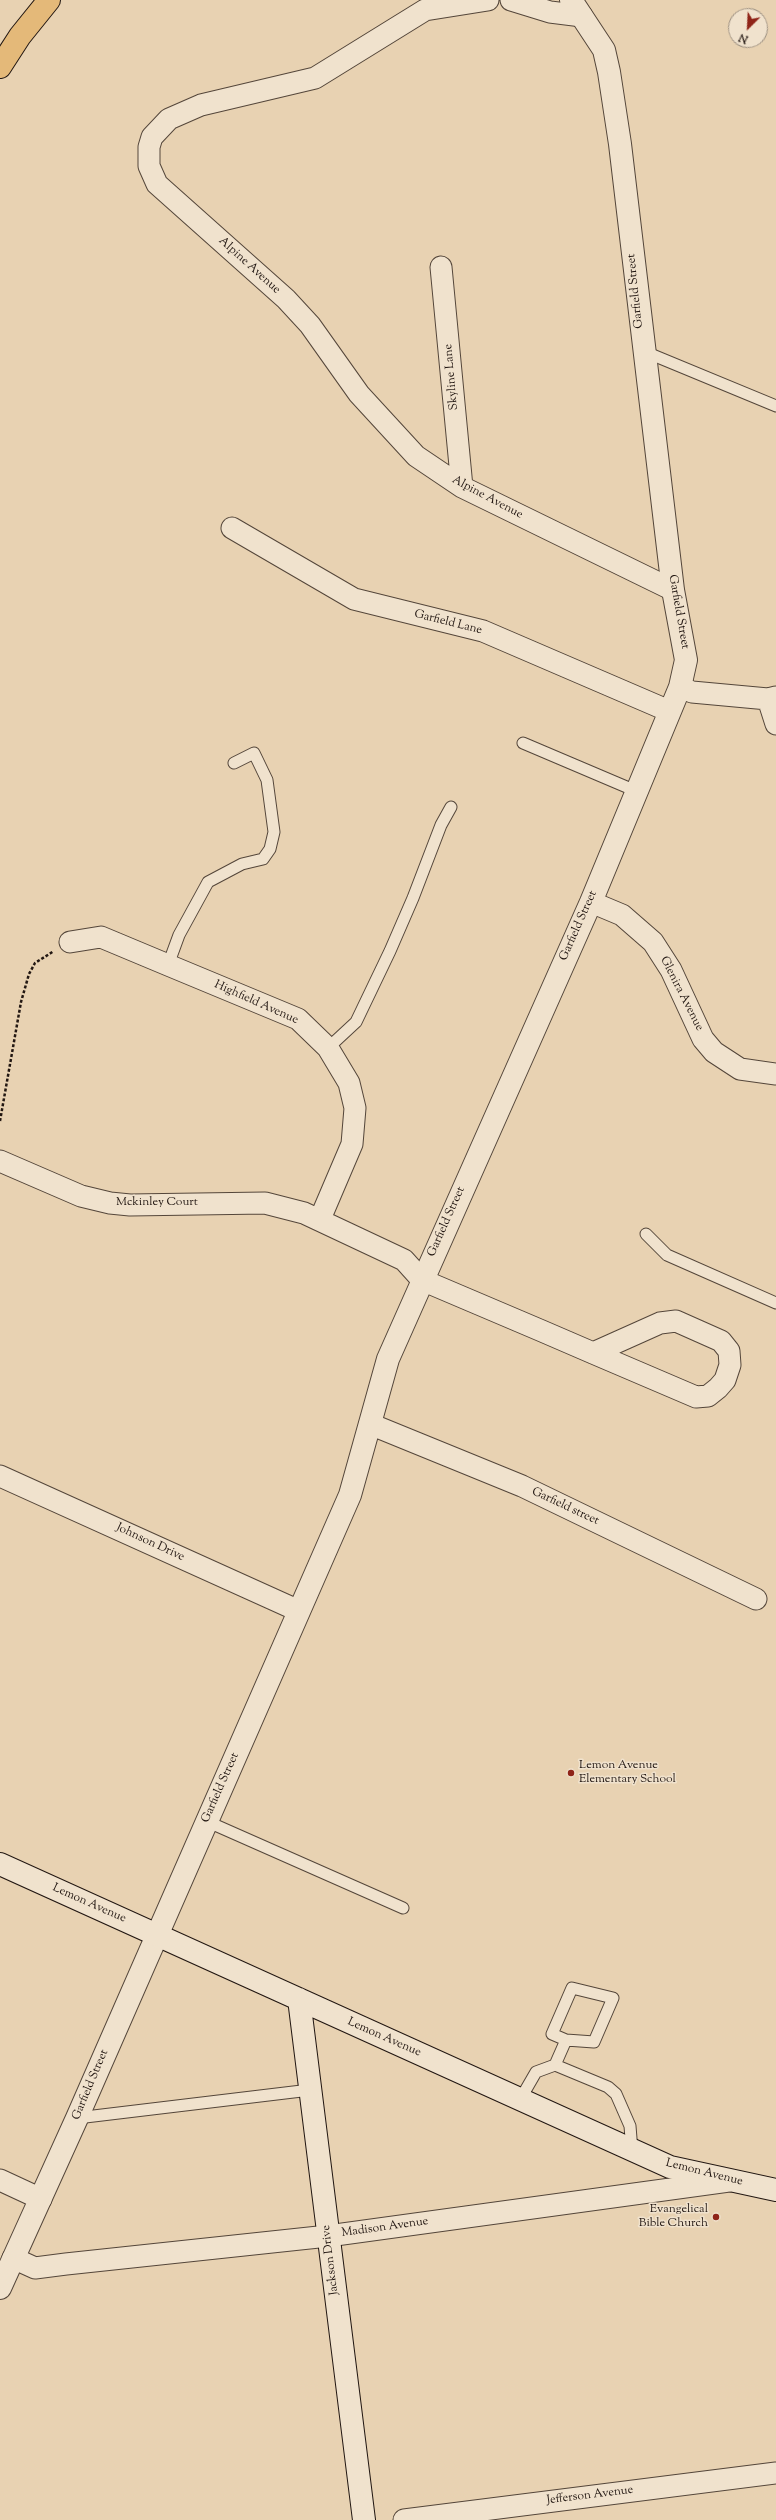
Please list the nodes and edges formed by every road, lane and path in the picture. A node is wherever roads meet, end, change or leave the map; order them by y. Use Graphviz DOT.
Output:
graph roads {
  1 [pos="49,0"];
  2 [pos="488,0"];
  3 [pos="511,0"];
  4 [pos="576,8"];
  5 [pos="0,67"];
  6 [pos="441,267"];
  7 [pos="643,350"];
  8 [pos="776,406"];
  9 [pos="462,488"];
  10 [pos="232,528"];
  11 [pos="673,590"];
  12 [pos="680,687"];
  13 [pos="772,698"];
  14 [pos="669,711"];
  15 [pos="776,724"];
  16 [pos="523,743"];
  17 [pos="234,763"];
  18 [pos="636,791"];
  19 [pos="451,807"];
  20 [pos="590,902"];
  21 [pos="70,942"];
  22 [pos="168,965"];
  23 [pos="328,1048"];
  24 [pos="776,1074"];
  25 [pos="0,1121"];
  26 [pos="0,1161"];
  27 [pos="320,1219"];
  28 [pos="646,1234"];
  29 [pos="422,1280"];
  30 [pos="776,1303"];
  31 [pos="593,1353"];
  32 [pos="370,1424"];
  33 [pos="0,1476"];
  34 [pos="756,1599"];
  35 [pos="300,1610"];
  36 [pos="206,1821"];
  37 [pos="0,1864"];
  38 [pos="403,1908"];
  39 [pos="156,1934"];
  40 [pos="299,1999"];
  41 [pos="566,2040"];
  42 [pos="555,2064"];
  43 [pos="310,2090"];
  44 [pos="520,2098"];
  45 [pos="77,2118"];
  46 [pos="632,2150"];
  47 [pos="0,2180"];
  48 [pos="733,2181"];
  49 [pos="776,2190"];
  50 [pos="41,2199"];
  51 [pos="328,2236"];
  52 [pos="13,2258"];
  53 [pos="0,2288"];
  54 [pos="776,2473"];
  55 [pos="364,2520"];
  56 [pos="404,2520"];
  1 -- 5 [label="highway"];
  2 -- 9 [label="street, Alpine Avenue"];
  3 -- 4 [label="street"];
  4 -- 7 [label="street, Garfield Street"];
  6 -- 9 [label="street, Skyline Lane"];
  7 -- 8 [label="lane"];
  7 -- 11 [label="street, Garfield Street"];
  9 -- 11 [label="street, Alpine Avenue"];
  10 -- 14 [label="street, Garfield Lane"];
  11 -- 12 [label="street, Garfield Street"];
  12 -- 13 [label="street"];
  12 -- 14 [label="street, Garfield Street"];
  13 -- 15 [label="street"];
  14 -- 18 [label="street, Garfield Street"];
  16 -- 18 [label="lane"];
  17 -- 22 [label="lane"];
  18 -- 20 [label="street, Garfield Street"];
  19 -- 23 [label="lane"];
  20 -- 24 [label="street, Glenira Avenue"];
  20 -- 29 [label="street, Garfield Street"];
  21 -- 22 [label="street, Highfield Avenue"];
  21 -- 25 [label="path"];
  22 -- 23 [label="street, Highfield Avenue"];
  23 -- 27 [label="street, Highfield Avenue"];
  26 -- 27 [label="street, Mckinley Court"];
  27 -- 29 [label="street"];
  28 -- 30 [label="lane"];
  29 -- 31 [label="street"];
  29 -- 32 [label="street, Garfield Street"];
  31 -- 31 [label="street"];
  32 -- 34 [label="street, Garfield street"];
  32 -- 35 [label="street, Garfield Street"];
  33 -- 35 [label="street, Johnson Drive"];
  35 -- 36 [label="street, Garfield Street"];
  36 -- 38 [label="lane"];
  36 -- 39 [label="street, Garfield Street"];
  37 -- 39 [label="street, Lemon Avenue"];
  39 -- 40 [label="street, Lemon Avenue"];
  39 -- 45 [label="street, Garfield Street"];
  40 -- 43 [label="street, Jackson Drive"];
  40 -- 44 [label="street, Lemon Avenue"];
  41 -- 41 [label="lane"];
  41 -- 42 [label="lane"];
  42 -- 44 [label="lane"];
  42 -- 46 [label="lane"];
  43 -- 45 [label="lane"];
  43 -- 51 [label="street, Jackson Drive"];
  44 -- 46 [label="street, Lemon Avenue"];
  45 -- 50 [label="street, Garfield Street"];
  46 -- 48 [label="street, Lemon Avenue"];
  47 -- 50 [label="street"];
  48 -- 49 [label="street, Lemon Avenue"];
  48 -- 51 [label="street, Madison Avenue"];
  50 -- 52 [label="street, Garfield Street"];
  51 -- 52 [label="street, Madison Avenue"];
  51 -- 55 [label="street, Jackson Drive"];
  52 -- 53 [label="street, Garfield Street"];
  54 -- 56 [label="street, Jefferson Avenue"];
}
